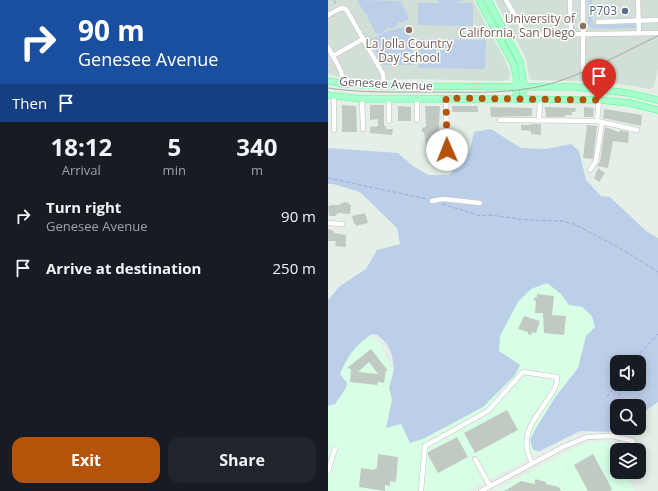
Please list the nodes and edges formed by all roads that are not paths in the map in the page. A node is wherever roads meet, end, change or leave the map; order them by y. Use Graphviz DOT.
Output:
graph roads {
  1 [pos="479,0"];
  2 [pos="488,0"];
  3 [pos="506,0"];
  4 [pos="570,0"];
  5 [pos="584,0"];
  6 [pos="638,0"];
  7 [pos="328,15"];
  8 [pos="658,20"];
  9 [pos="638,21"];
  10 [pos="598,22"];
  11 [pos="639,33"];
  12 [pos="658,33"];
  13 [pos="571,34"];
  14 [pos="584,34"];
  15 [pos="363,39"];
  16 [pos="328,47"];
  17 [pos="333,56"];
  18 [pos="583,70"];
  19 [pos="328,80"];
  20 [pos="344,84"];
  21 [pos="384,86"];
  22 [pos="516,87"];
  23 [pos="523,87"];
  24 [pos="331,96"];
  25 [pos="446,98"];
  26 [pos="362,99"];
  27 [pos="389,99"];
  28 [pos="417,99"];
  29 [pos="516,99"];
  30 [pos="523,99"];
  31 [pos="540,99"];
  32 [pos="599,100"];
  33 [pos="658,100"];
  34 [pos="658,110"];
  35 [pos="417,120"];
  36 [pos="500,120"];
  37 [pos="539,120"];
  38 [pos="389,121"];
  39 [pos="600,122"];
  40 [pos="363,129"];
  41 [pos="334,130"];
  42 [pos="637,130"];
  43 [pos="447,150"];
  44 [pos="590,170"];
  45 [pos="432,200"];
  46 [pos="480,203"];
  47 [pos="328,222"];
  48 [pos="342,224"];
  49 [pos="632,441"];
  50 [pos="335,449"];
  51 [pos="475,459"];
  52 [pos="532,463"];
  53 [pos="328,471"];
  54 [pos="490,486"];
  55 [pos="421,491"];
  56 [pos="481,491"];
  1 -- 22 [label="main road"];
  2 -- 23 [label="main road"];
  3 -- 13 [label="street"];
  4 -- 13 [label="street"];
  5 -- 14 [label="street"];
  6 -- 9 [label="street"];
  7 -- 15 [label="street"];
  8 -- 9 [label="street"];
  9 -- 10 [label="street"];
  9 -- 11 [label="street"];
  11 -- 12 [label="street"];
  11 -- 14 [label="street"];
  13 -- 14 [label="street"];
  14 -- 18 [label="street"];
  15 -- 17 [label="street"];
  15 -- 21 [label="street"];
  16 -- 17 [label="street"];
  17 -- 20 [label="street"];
  19 -- 20 [label="main road, Genesee Avenue"];
  20 -- 21 [label="main road, Genesee Avenue"];
  21 -- 22 [label="main road, Genesee Avenue"];
  22 -- 23 [label="main road, Genesee Avenue"];
  22 -- 29 [label="main road"];
  23 -- 30 [label="main road"];
  23 -- 33 [label="main road, Genesee Avenue"];
  24 -- 26 [label="main road, Genesee Avenue"];
  24 -- 41 [label="street"];
  25 -- 28 [label="main road, Genesee Avenue"];
  25 -- 29 [label="main road, Genesee Avenue"];
  25 -- 43 [label="street"];
  26 -- 27 [label="main road, Genesee Avenue"];
  26 -- 40 [label="street"];
  27 -- 28 [label="main road, Genesee Avenue"];
  27 -- 38 [label="street"];
  28 -- 35 [label="street"];
  29 -- 30 [label="main road, Genesee Avenue"];
  30 -- 31 [label="main road, Genesee Avenue"];
  31 -- 32 [label="main road, Genesee Avenue"];
  31 -- 37 [label="street"];
  32 -- 34 [label="main road, Genesee Avenue"];
  32 -- 39 [label="street"];
  36 -- 37 [label="street"];
  37 -- 39 [label="street"];
  39 -- 42 [label="street"];
  39 -- 44 [label="street"];
  45 -- 46 [label="street"];
  47 -- 48 [label="street"];
  49 -- 52 [label="street"];
  50 -- 53 [label="street"];
  51 -- 54 [label="street"];
  52 -- 54 [label="street"];
  52 -- 55 [label="street"];
  54 -- 56 [label="street"];
}
